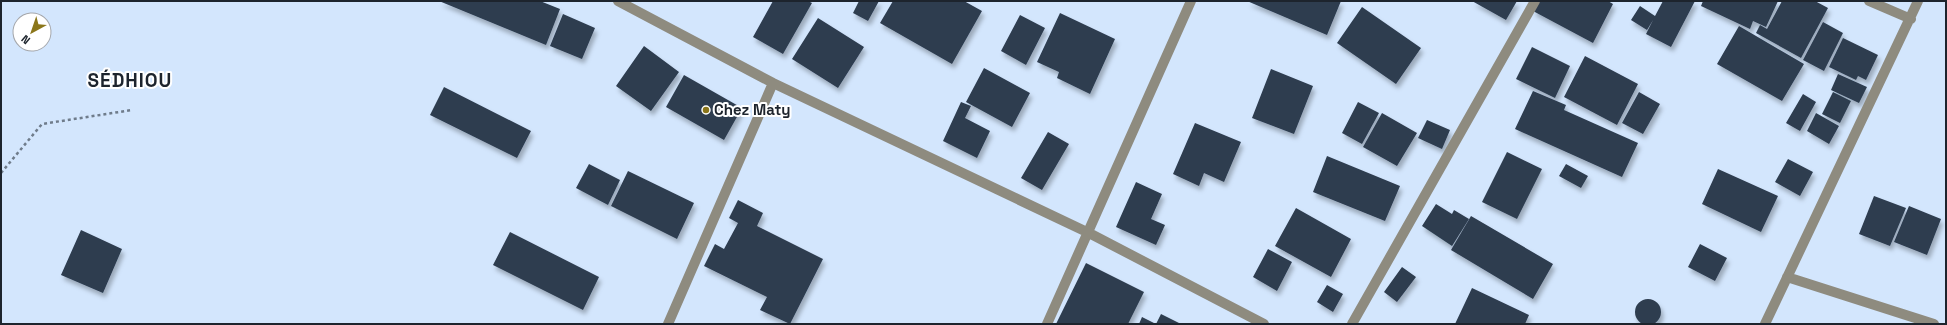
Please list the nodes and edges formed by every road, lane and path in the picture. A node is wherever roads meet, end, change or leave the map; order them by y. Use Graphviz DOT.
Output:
graph roads {
  1 [pos="618,1"];
  2 [pos="1191,1"];
  3 [pos="1535,1"];
  4 [pos="1869,1"];
  5 [pos="1918,1"];
  6 [pos="1911,18"];
  7 [pos="773,83"];
  8 [pos="132,110"];
  9 [pos="1,173"];
  10 [pos="1089,233"];
  11 [pos="1787,277"];
  12 [pos="668,324"];
  13 [pos="1048,324"];
  14 [pos="1264,324"];
  15 [pos="1352,324"];
  16 [pos="1765,324"];
  17 [pos="1934,324"];
  1 -- 7 [label="street"];
  2 -- 10 [label="street"];
  3 -- 15 [label="street"];
  4 -- 6 [label="street"];
  5 -- 6 [label="street"];
  6 -- 11 [label="street"];
  7 -- 10 [label="street"];
  7 -- 12 [label="street"];
  8 -- 9 [label="path"];
  10 -- 13 [label="street"];
  10 -- 14 [label="street"];
  11 -- 16 [label="street"];
  11 -- 17 [label="street"];
}
